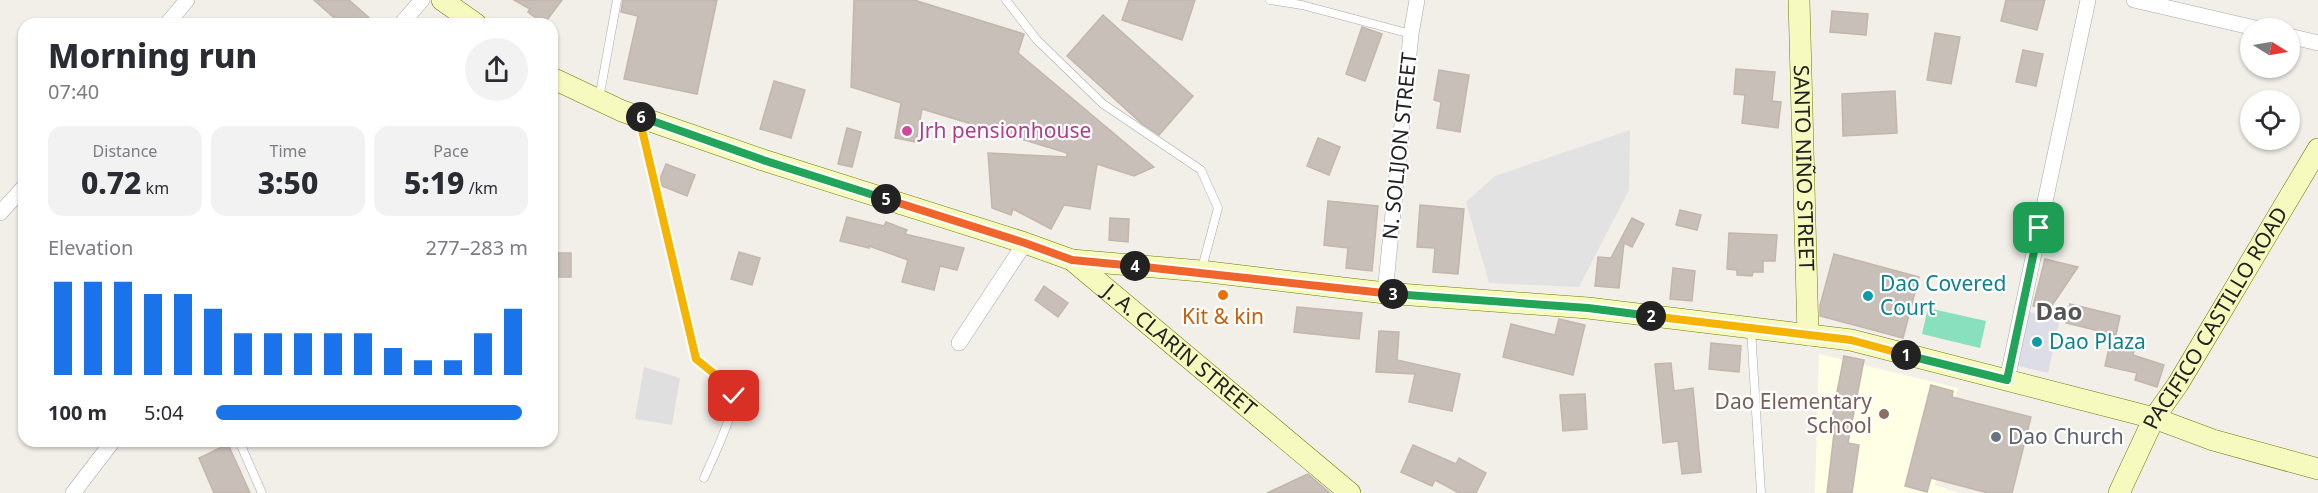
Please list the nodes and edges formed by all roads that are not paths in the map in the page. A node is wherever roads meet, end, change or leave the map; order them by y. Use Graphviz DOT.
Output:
graph roads {
  1 [pos="187,0"];
  2 [pos="422,0"];
  3 [pos="442,0"];
  4 [pos="617,0"];
  5 [pos="1006,0"];
  6 [pos="1270,0"];
  7 [pos="1417,0"];
  8 [pos="1799,0"];
  9 [pos="2088,0"];
  10 [pos="2134,0"];
  11 [pos="172,18"];
  12 [pos="406,18"];
  13 [pos="468,18"];
  14 [pos="2240,25"];
  15 [pos="1412,34"];
  16 [pos="2300,39"];
  17 [pos="2318,43"];
  18 [pos="558,85"];
  19 [pos="598,100"];
  20 [pos="639,117"];
  21 [pos="2318,149"];
  22 [pos="18,194"];
  23 [pos="0,213"];
  24 [pos="1025,243"];
  25 [pos="1072,260"];
  26 [pos="1201,271"];
  27 [pos="1385,293"];
  28 [pos="1751,328"];
  29 [pos="1808,335"];
  30 [pos="959,343"];
  31 [pos="2007,380"];
  32 [pos="2154,418"];
  33 [pos="108,447"];
  34 [pos="242,447"];
  35 [pos="2318,469"];
  36 [pos="705,478"];
  37 [pos="73,493"];
  38 [pos="262,493"];
  39 [pos="1350,493"];
  40 [pos="1761,493"];
  41 [pos="2120,493"];
  1 -- 11 [label="street"];
  2 -- 12 [label="street"];
  3 -- 13 [label="main road"];
  4 -- 19 [label="lane"];
  5 -- 26 [label="lane"];
  6 -- 15 [label="lane"];
  7 -- 15 [label="street, N. SOLIJON STREET"];
  8 -- 29 [label="main road, SANTO NIÑO STREET"];
  9 -- 31 [label="street"];
  10 -- 14 [label="street"];
  15 -- 27 [label="street, N. SOLIJON STREET"];
  16 -- 17 [label="street"];
  18 -- 19 [label="main road, J. A. CLARIN STREET"];
  19 -- 20 [label="main road, J. A. CLARIN STREET"];
  20 -- 24 [label="main road, J. A. CLARIN STREET"];
  20 -- 36 [label="lane"];
  21 -- 32 [label="main road, PACIFICO CASTILLO ROAD"];
  22 -- 23 [label="street"];
  24 -- 25 [label="main road, J. A. CLARIN STREET"];
  24 -- 30 [label="street"];
  25 -- 26 [label="main road"];
  25 -- 39 [label="main road, J. A. CLARIN STREET"];
  26 -- 27 [label="main road"];
  27 -- 28 [label="main road"];
  28 -- 29 [label="main road"];
  28 -- 40 [label="lane"];
  29 -- 31 [label="main road"];
  31 -- 32 [label="main road"];
  32 -- 35 [label="main road"];
  32 -- 41 [label="main road, PACIFICO CASTILLO ROAD"];
  33 -- 37 [label="street"];
  34 -- 38 [label="lane"];
}
